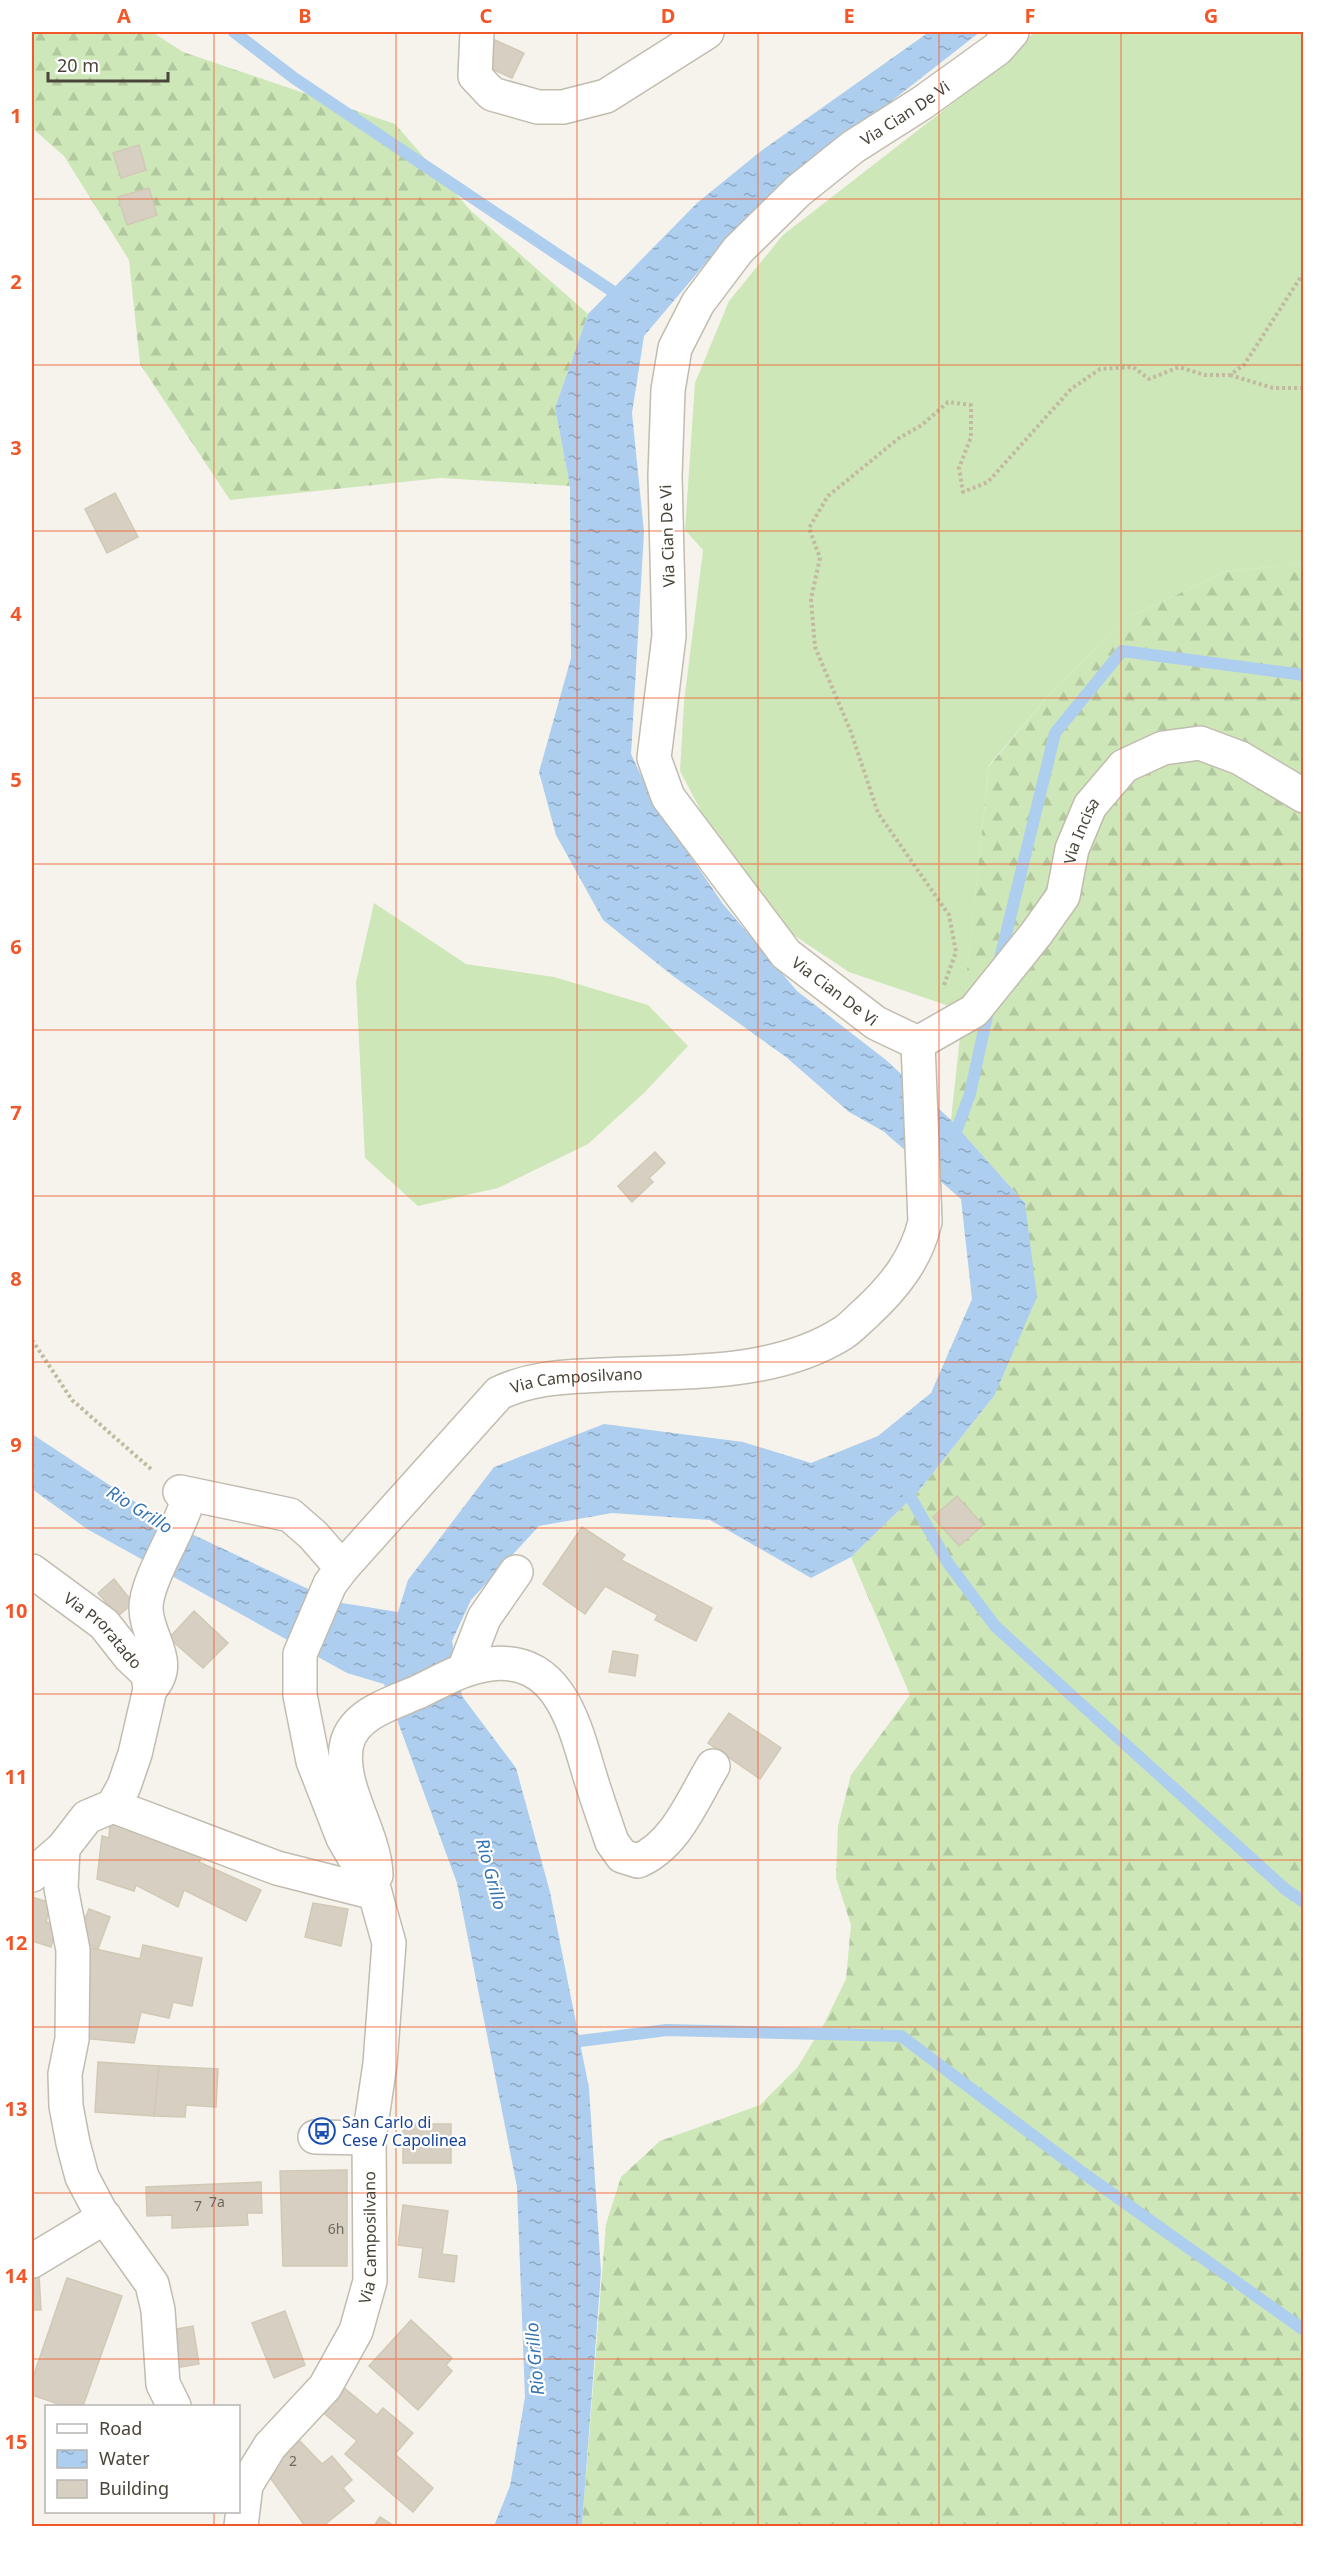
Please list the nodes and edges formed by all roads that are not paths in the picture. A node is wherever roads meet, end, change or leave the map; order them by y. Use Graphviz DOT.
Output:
graph roads {
  1 [pos="477,32"];
  2 [pos="707,32"];
  3 [pos="1012,32"];
  4 [pos="1304,796"];
  5 [pos="918,1043"];
  6 [pos="32,1571"];
  7 [pos="516,1572"];
  8 [pos="336,1576"];
  9 [pos="464,1670"];
  10 [pos="150,1689"];
  11 [pos="712,1766"];
  12 [pos="113,1806"];
  13 [pos="63,1848"];
  14 [pos="32,1875"];
  15 [pos="375,1893"];
  16 [pos="315,2137"];
  17 [pos="369,2138"];
  18 [pos="105,2217"];
  19 [pos="32,2261"];
  20 [pos="174,2405"];
  21 [pos="257,2456"];
  22 [pos="241,2526"];
  1 -- 2 [label="street"];
  3 -- 5 [label="street, Via Cian De Vi"];
  4 -- 5 [label="street, Via Incisa"];
  5 -- 8 [label="street, Via Camposilvano"];
  6 -- 10 [label="street, Via Proratado"];
  7 -- 9 [label="street"];
  8 -- 10 [label="street"];
  8 -- 15 [label="street, Via Camposilvano"];
  9 -- 11 [label="street, Via Camposilvano"];
  9 -- 15 [label="street, Via Camposilvano"];
  10 -- 12 [label="street, Via Proratado"];
  12 -- 13 [label="street"];
  12 -- 15 [label="street"];
  13 -- 14 [label="street"];
  13 -- 18 [label="street"];
  15 -- 17 [label="street, Via Camposilvano"];
  16 -- 17 [label="street"];
  17 -- 21 [label="street, Via Camposilvano"];
  18 -- 19 [label="street"];
  18 -- 20 [label="street"];
  21 -- 22 [label="street, Via Camposilvano"];
}
